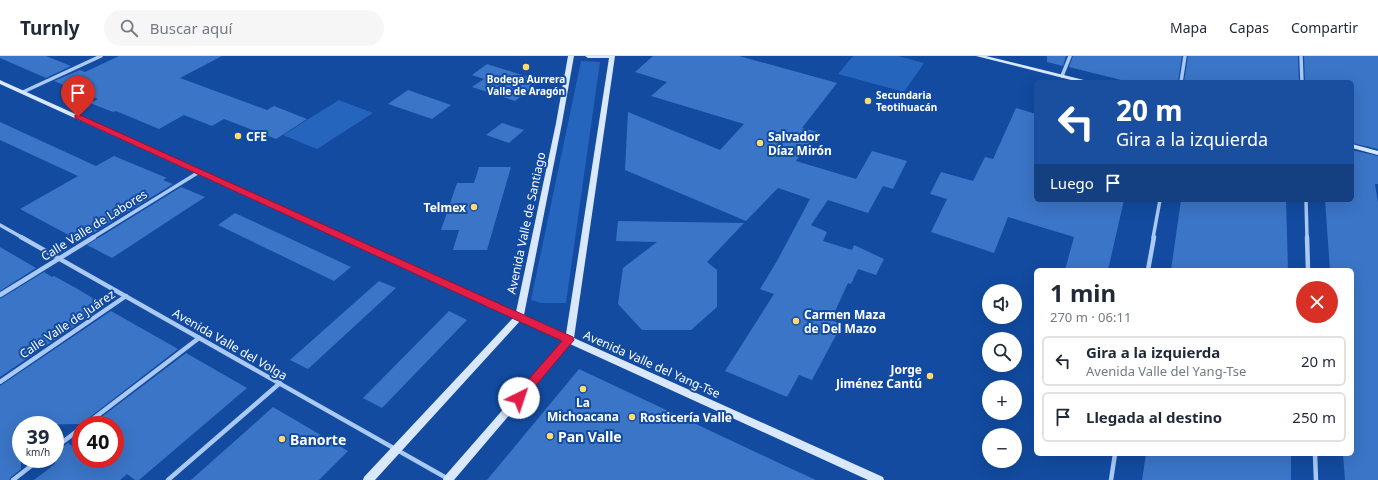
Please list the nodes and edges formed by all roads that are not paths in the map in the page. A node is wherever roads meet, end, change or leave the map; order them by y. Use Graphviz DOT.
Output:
graph roads {
  1 [pos="101,56"];
  2 [pos="571,56"];
  3 [pos="588,56"];
  4 [pos="612,56"];
  5 [pos="978,56"];
  6 [pos="1070,56"];
  7 [pos="1185,56"];
  8 [pos="1301,56"];
  9 [pos="1062,76"];
  10 [pos="1078,80"];
  11 [pos="1181,80"];
  12 [pos="1302,80"];
  13 [pos="0,82"];
  14 [pos="23,92"];
  15 [pos="1354,147"];
  16 [pos="1378,153"];
  17 [pos="199,172"];
  18 [pos="1160,202"];
  19 [pos="1306,202"];
  20 [pos="1,226"];
  21 [pos="59,258"];
  22 [pos="1148,268"];
  23 [pos="1308,268"];
  24 [pos="0,295"];
  25 [pos="126,296"];
  26 [pos="519,317"];
  27 [pos="199,338"];
  28 [pos="569,340"];
  29 [pos="0,382"];
  30 [pos="280,383"];
  31 [pos="96,416"];
  32 [pos="72,435"];
  33 [pos="64,441"];
  34 [pos="397,450"];
  35 [pos="1115,456"];
  36 [pos="1315,456"];
  37 [pos="28,468"];
  38 [pos="12,480"];
  39 [pos="168,480"];
  40 [pos="368,480"];
  41 [pos="449,480"];
  42 [pos="879,480"];
  43 [pos="1111,480"];
  44 [pos="1316,480"];
  1 -- 14 [label="street"];
  2 -- 26 [label="street, Avenida Valle de Santiago"];
  3 -- 4 [label="street"];
  4 -- 28 [label="street"];
  5 -- 9 [label="street"];
  6 -- 9 [label="street"];
  7 -- 11 [label="street"];
  8 -- 12 [label="street"];
  9 -- 10 [label="street"];
  13 -- 14 [label="street, Avenida Valle del Yang-Tse"];
  14 -- 17 [label="street, Avenida Valle del Yang-Tse"];
  15 -- 16 [label="street"];
  17 -- 21 [label="street, Calle Valle de Labores"];
  17 -- 26 [label="street, Avenida Valle del Yang-Tse"];
  18 -- 22 [label="street"];
  19 -- 23 [label="street"];
  20 -- 21 [label="street, Avenida Valle del Volga"];
  21 -- 24 [label="street, Calle Valle de Labores"];
  21 -- 25 [label="street, Avenida Valle del Volga"];
  25 -- 27 [label="street, Avenida Valle del Volga"];
  25 -- 29 [label="street, Calle Valle de Juárez"];
  26 -- 28 [label="street, Avenida Valle del Yang-Tse"];
  26 -- 34 [label="street"];
  27 -- 30 [label="street, Avenida Valle del Volga"];
  27 -- 31 [label="street"];
  28 -- 41 [label="street"];
  28 -- 42 [label="street, Avenida Valle del Yang-Tse"];
  30 -- 34 [label="street, Avenida Valle del Volga"];
  30 -- 39 [label="street"];
  32 -- 33 [label="street"];
  34 -- 40 [label="street"];
  34 -- 41 [label="street, Avenida Valle del Volga"];
  35 -- 43 [label="street"];
  36 -- 44 [label="street"];
  37 -- 38 [label="street"];
}
